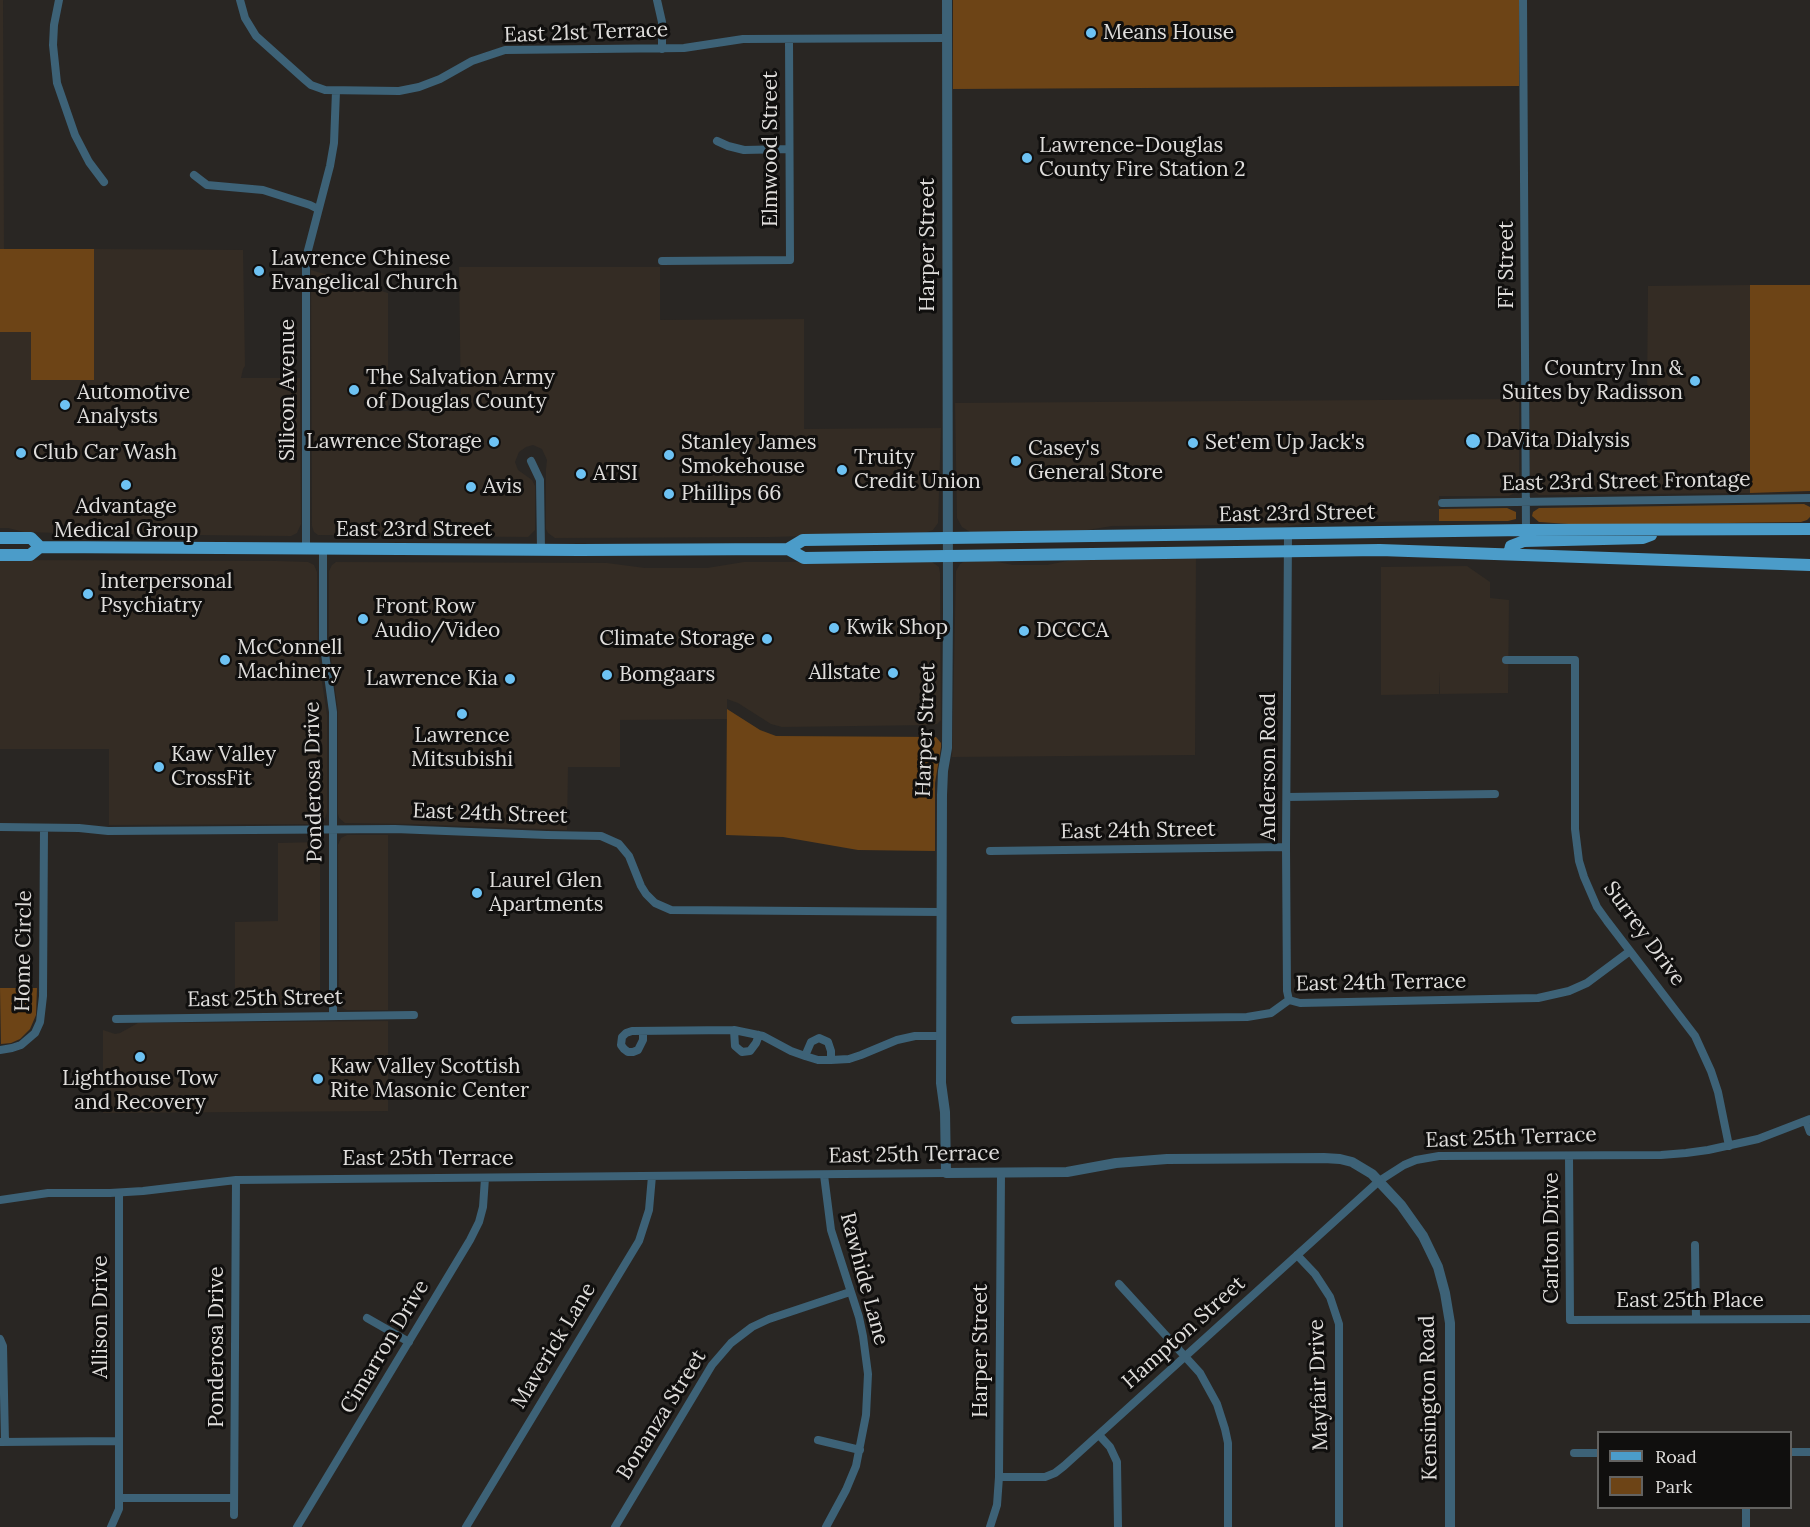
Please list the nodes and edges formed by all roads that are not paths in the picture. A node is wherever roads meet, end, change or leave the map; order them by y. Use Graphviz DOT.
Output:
graph roads {
  1 [pos="60,0"];
  2 [pos="240,0"];
  3 [pos="657,0"];
  4 [pos="947,0"];
  5 [pos="1523,0"];
  6 [pos="947,38"];
  7 [pos="789,39"];
  8 [pos="662,49"];
  9 [pos="336,91"];
  10 [pos="717,141"];
  11 [pos="789,149"];
  12 [pos="194,175"];
  13 [pos="104,182"];
  14 [pos="318,209"];
  15 [pos="662,261"];
  16 [pos="531,461"];
  17 [pos="1810,498"];
  18 [pos="1525,502"];
  19 [pos="1442,503"];
  20 [pos="1810,529"];
  21 [pos="1526,530"];
  22 [pos="1669,530"];
  23 [pos="1288,534"];
  24 [pos="948,538"];
  25 [pos="3,540"];
  26 [pos="40,547"];
  27 [pos="306,549"];
  28 [pos="323,549"];
  29 [pos="788,549"];
  30 [pos="541,550"];
  31 [pos="1288,552"];
  32 [pos="1509,554"];
  33 [pos="0,555"];
  34 [pos="948,556"];
  35 [pos="1810,565"];
  36 [pos="1506,660"];
  37 [pos="1495,794"];
  38 [pos="1287,797"];
  39 [pos="0,827"];
  40 [pos="44,828"];
  41 [pos="333,829"];
  42 [pos="1286,847"];
  43 [pos="990,851"];
  44 [pos="942,912"];
  45 [pos="1630,951"];
  46 [pos="1289,1000"];
  47 [pos="414,1015"];
  48 [pos="333,1016"];
  49 [pos="116,1019"];
  50 [pos="1015,1020"];
  51 [pos="734,1030"];
  52 [pos="643,1031"];
  53 [pos="759,1035"];
  54 [pos="941,1036"];
  55 [pos="0,1050"];
  56 [pos="805,1056"];
  57 [pos="831,1060"];
  58 [pos="1808,1120"];
  59 [pos="1810,1132"];
  60 [pos="1729,1146"];
  61 [pos="1569,1156"];
  62 [pos="946,1173"];
  63 [pos="1001,1173"];
  64 [pos="824,1175"];
  65 [pos="652,1176"];
  66 [pos="485,1178"];
  67 [pos="236,1180"];
  68 [pos="1379,1181"];
  69 [pos="119,1193"];
  70 [pos="0,1200"];
  71 [pos="1695,1245"];
  72 [pos="1297,1255"];
  73 [pos="1119,1284"];
  74 [pos="850,1292"];
  75 [pos="368,1318"];
  76 [pos="1696,1319"];
  77 [pos="1810,1319"];
  78 [pos="1570,1320"];
  79 [pos="0,1339"];
  80 [pos="409,1342"];
  81 [pos="1185,1357"];
  82 [pos="1099,1434"];
  83 [pos="818,1440"];
  84 [pos="119,1441"];
  85 [pos="2,1442"];
  86 [pos="860,1450"];
  87 [pos="1792,1452"];
  88 [pos="1810,1452"];
  89 [pos="1574,1453"];
  90 [pos="1597,1453"];
  91 [pos="999,1478"];
  92 [pos="120,1498"];
  93 [pos="234,1498"];
  94 [pos="1746,1509"];
  95 [pos="234,1515"];
  96 [pos="111,1527"];
  97 [pos="297,1527"];
  98 [pos="466,1527"];
  99 [pos="615,1527"];
  100 [pos="826,1527"];
  101 [pos="990,1527"];
  102 [pos="1118,1527"];
  103 [pos="1228,1527"];
  104 [pos="1339,1527"];
  105 [pos="1450,1527"];
  106 [pos="1746,1527"];
  1 -- 13 [label="street"];
  2 -- 9 [label="street, East 21st Terrace"];
  3 -- 8 [label="street"];
  4 -- 6 [label="street, Harper Street"];
  5 -- 18 [label="street, FF Street"];
  6 -- 7 [label="street, East 21st Terrace"];
  6 -- 24 [label="street, Harper Street"];
  7 -- 8 [label="street, East 21st Terrace"];
  7 -- 11 [label="street, Elmwood Street"];
  8 -- 9 [label="street, East 21st Terrace"];
  9 -- 14 [label="street, Silicon Avenue"];
  10 -- 11 [label="street"];
  11 -- 15 [label="street, Elmwood Street"];
  12 -- 14 [label="street"];
  14 -- 27 [label="street, Silicon Avenue"];
  16 -- 30 [label="street"];
  17 -- 18 [label="street, East 23rd Street Frontage"];
  18 -- 19 [label="street, East 23rd Street Frontage"];
  18 -- 21 [label="street, FF Street"];
  20 -- 22 [label="main road, East 23rd Street"];
  21 -- 22 [label="main road, East 23rd Street"];
  21 -- 23 [label="main road, East 23rd Street"];
  22 -- 32 [label="main road"];
  23 -- 24 [label="main road, East 23rd Street"];
  23 -- 31 [label="street, Anderson Road"];
  24 -- 29 [label="main road, East 23rd Street"];
  24 -- 34 [label="street, Harper Street"];
  25 -- 26 [label="main road, East 23rd Street"];
  26 -- 27 [label="main road, East 23rd Street"];
  26 -- 33 [label="main road, East 23rd Street"];
  27 -- 28 [label="main road, East 23rd Street"];
  28 -- 30 [label="main road, East 23rd Street"];
  28 -- 41 [label="street, Ponderosa Drive"];
  29 -- 30 [label="main road, East 23rd Street"];
  29 -- 34 [label="main road, East 23rd Street"];
  31 -- 32 [label="main road, East 23rd Street"];
  31 -- 34 [label="main road, East 23rd Street"];
  31 -- 38 [label="street, Anderson Road"];
  32 -- 35 [label="main road, East 23rd Street"];
  34 -- 44 [label="street, Harper Street"];
  36 -- 45 [label="street, Surrey Drive"];
  37 -- 38 [label="street"];
  38 -- 42 [label="street, Anderson Road"];
  39 -- 40 [label="street, East 24th Street"];
  40 -- 41 [label="street, East 24th Street"];
  40 -- 55 [label="street, Home Circle"];
  41 -- 44 [label="street, East 24th Street"];
  41 -- 48 [label="street, Ponderosa Drive"];
  42 -- 43 [label="street, East 24th Street"];
  42 -- 46 [label="street, Anderson Road"];
  44 -- 54 [label="street, Harper Street"];
  45 -- 46 [label="street, East 24th Terrace"];
  45 -- 60 [label="street, Surrey Drive"];
  46 -- 50 [label="street, East 24th Terrace"];
  47 -- 48 [label="street, East 25th Street"];
  48 -- 49 [label="street, East 25th Street"];
  51 -- 52 [label="street"];
  51 -- 53 [label="street"];
  51 -- 53 [label="street"];
  53 -- 56 [label="street"];
  54 -- 57 [label="street"];
  54 -- 62 [label="street, Harper Street"];
  56 -- 57 [label="street"];
  56 -- 57 [label="street"];
  58 -- 59 [label="street"];
  58 -- 60 [label="street, East 25th Terrace"];
  60 -- 61 [label="street, East 25th Terrace"];
  61 -- 68 [label="street, East 25th Terrace"];
  61 -- 78 [label="street, Carlton Drive"];
  62 -- 63 [label="street, East 25th Terrace"];
  62 -- 64 [label="street, East 25th Terrace"];
  63 -- 68 [label="street, East 25th Terrace"];
  63 -- 91 [label="street, Harper Street"];
  64 -- 65 [label="street, East 25th Terrace"];
  64 -- 74 [label="street, Rawhide Lane"];
  65 -- 66 [label="street, East 25th Terrace"];
  65 -- 98 [label="street, Maverick Lane"];
  66 -- 67 [label="street, East 25th Terrace"];
  66 -- 80 [label="street, Cimarron Drive"];
  67 -- 69 [label="street, East 25th Terrace"];
  67 -- 93 [label="street, Ponderosa Drive"];
  68 -- 72 [label="street, Hampton Street"];
  68 -- 105 [label="street, Kensington Road"];
  69 -- 70 [label="street, East 25th Terrace"];
  69 -- 84 [label="street, Allison Drive"];
  71 -- 76 [label="street"];
  72 -- 81 [label="street, Hampton Street"];
  72 -- 104 [label="street, Mayfair Drive"];
  73 -- 81 [label="street"];
  74 -- 86 [label="street, Rawhide Lane"];
  74 -- 99 [label="street, Bonanza Street"];
  75 -- 80 [label="street"];
  76 -- 77 [label="street, East 25th Place"];
  76 -- 78 [label="street, East 25th Place"];
  79 -- 85 [label="street"];
  80 -- 97 [label="street, Cimarron Drive"];
  81 -- 82 [label="street, Hampton Street"];
  81 -- 103 [label="street"];
  82 -- 91 [label="street, Hampton Street"];
  82 -- 102 [label="street"];
  83 -- 86 [label="street"];
  84 -- 85 [label="street"];
  84 -- 92 [label="street, Allison Drive"];
  86 -- 100 [label="street, Rawhide Lane"];
  87 -- 88 [label="street"];
  89 -- 90 [label="street"];
  91 -- 101 [label="street, Harper Street"];
  92 -- 93 [label="street"];
  92 -- 96 [label="street, Allison Drive"];
  93 -- 95 [label="street, Ponderosa Drive"];
  94 -- 106 [label="street"];
}
